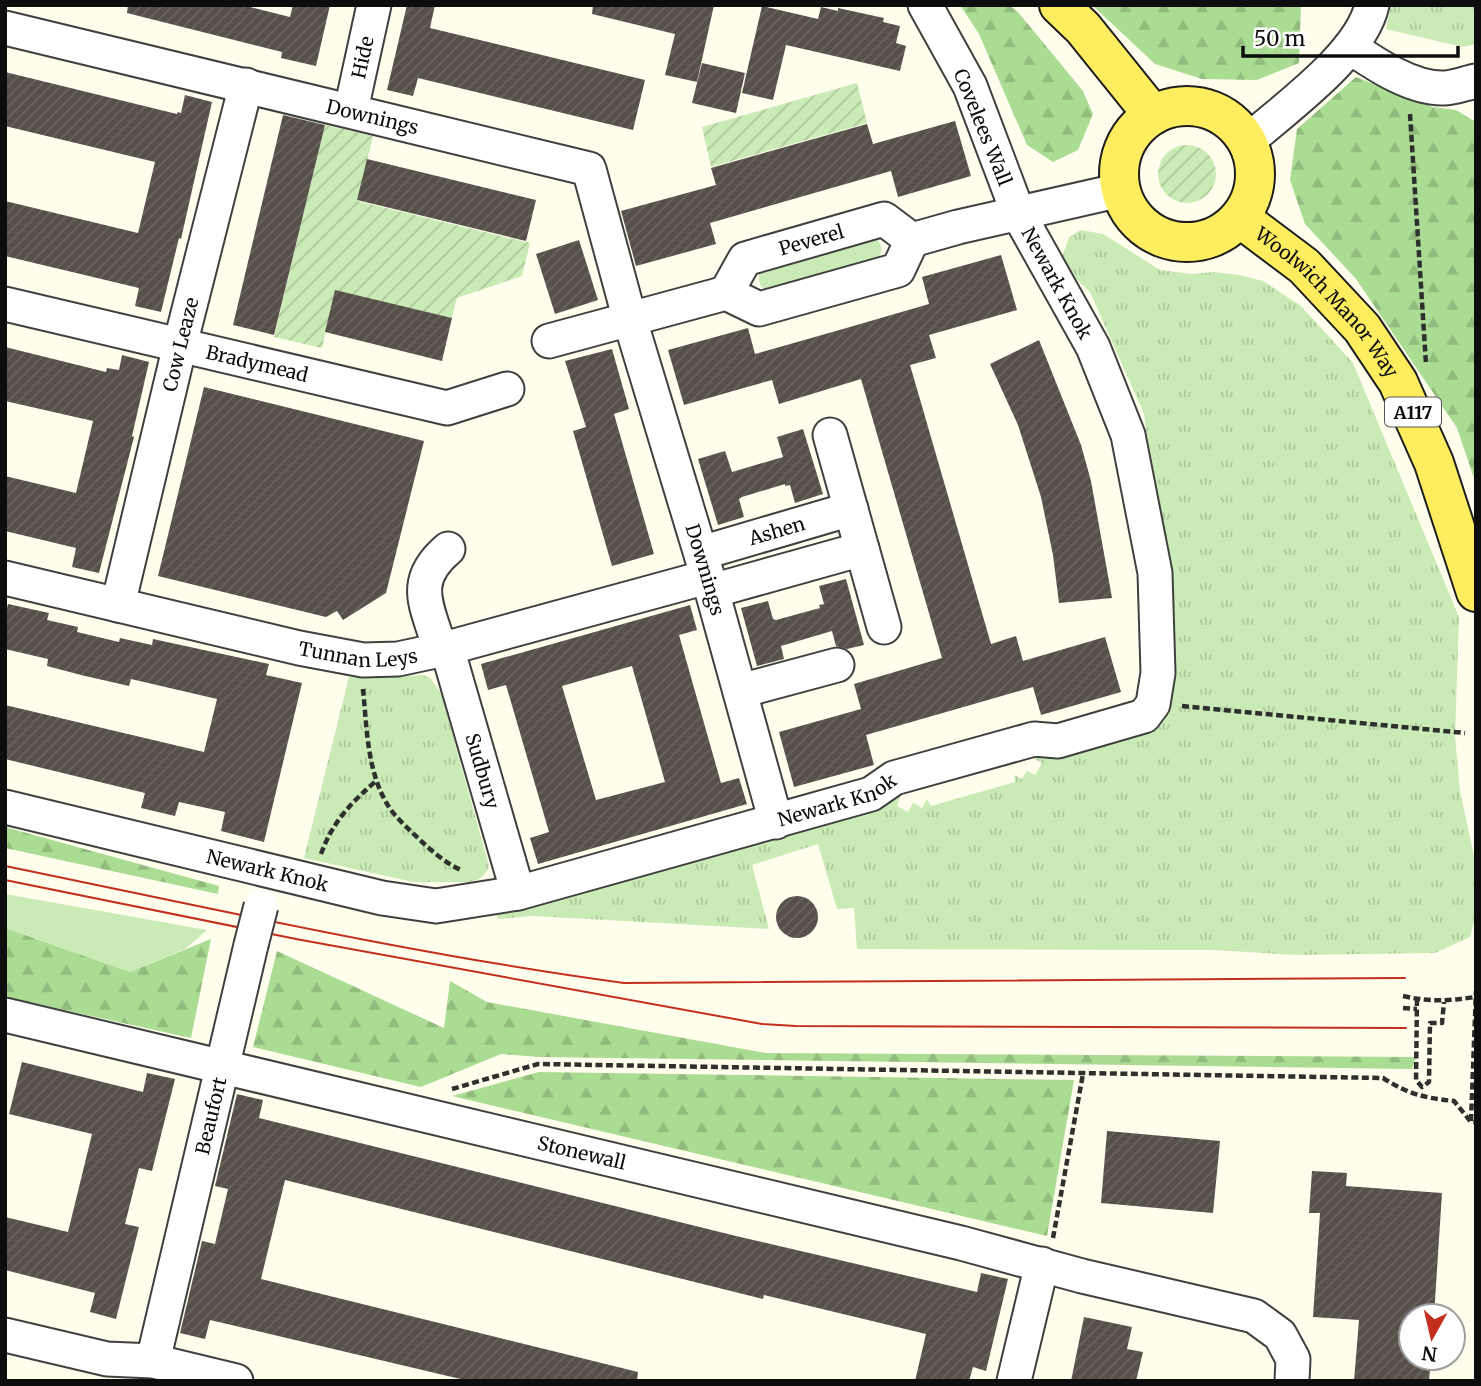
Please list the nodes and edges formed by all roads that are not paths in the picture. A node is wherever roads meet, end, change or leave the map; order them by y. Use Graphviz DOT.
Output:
graph roads {
  1 [pos="374,5"];
  2 [pos="925,5"];
  3 [pos="1059,5"];
  4 [pos="1372,5"];
  5 [pos="5,28"];
  6 [pos="1350,47"];
  7 [pos="1476,81"];
  8 [pos="246,85"];
  9 [pos="351,110"];
  10 [pos="1153,115"];
  11 [pos="1247,142"];
  12 [pos="1121,190"];
  13 [pos="1018,213"];
  14 [pos="1240,218"];
  15 [pos="912,240"];
  16 [pos="726,293"];
  17 [pos="5,304"];
  18 [pos="630,320"];
  19 [pos="549,341"];
  20 [pos="180,345"];
  21 [pos="506,390"];
  22 [pos="830,435"];
  23 [pos="851,509"];
  24 [pos="448,549"];
  25 [pos="862,549"];
  26 [pos="707,574"];
  27 [pos="5,578"];
  28 [pos="1476,592"];
  29 [pos="118,605"];
  30 [pos="884,628"];
  31 [pos="444,649"];
  32 [pos="837,665"];
  33 [pos="740,691"];
  34 [pos="5,807"];
  35 [pos="776,822"];
  36 [pos="271,871"];
  37 [pos="518,893"];
  38 [pos="8,1015"];
  39 [pos="222,1066"];
  40 [pos="1045,1265"];
  41 [pos="5,1335"];
  42 [pos="153,1361"];
  43 [pos="95,1370"];
  44 [pos="236,1381"];
  45 [pos="1014,1381"];
  46 [pos="1292,1381"];
  1 -- 9 [label="street, Hide"];
  2 -- 13 [label="street, Covelees Wall"];
  3 -- 10 [label="main road"];
  4 -- 6 [label="street"];
  5 -- 8 [label="street, Downings"];
  6 -- 7 [label="street"];
  6 -- 11 [label="street"];
  8 -- 9 [label="street, Downings"];
  8 -- 20 [label="street, Cow Leaze"];
  9 -- 18 [label="street, Downings"];
  10 -- 11 [label="main road"];
  10 -- 12 [label="main road"];
  11 -- 14 [label="main road, Woolwich Manor Way"];
  12 -- 13 [label="street"];
  12 -- 14 [label="main road, Woolwich Manor Way"];
  13 -- 15 [label="street"];
  13 -- 35 [label="street, Newark Knok"];
  14 -- 28 [label="main road, Woolwich Manor Way / A117"];
  15 -- 16 [label="street"];
  15 -- 16 [label="street, Peverel"];
  16 -- 18 [label="street"];
  17 -- 20 [label="street, Bradymead"];
  18 -- 19 [label="street"];
  18 -- 26 [label="street, Downings"];
  20 -- 21 [label="street, Bradymead"];
  20 -- 29 [label="street, Cow Leaze"];
  22 -- 23 [label="street"];
  23 -- 25 [label="street"];
  23 -- 26 [label="street, Ashen"];
  24 -- 31 [label="street, Sudbury"];
  25 -- 26 [label="street"];
  25 -- 30 [label="street"];
  26 -- 31 [label="street, Tunnan Leys"];
  26 -- 33 [label="street, Downings"];
  27 -- 29 [label="street, Tunnan Leys"];
  29 -- 31 [label="street, Tunnan Leys"];
  31 -- 37 [label="street, Sudbury"];
  32 -- 33 [label="street"];
  33 -- 35 [label="street, Downings"];
  34 -- 36 [label="street, Newark Knok"];
  35 -- 37 [label="street, Newark Knok"];
  36 -- 37 [label="street, Newark Knok"];
  36 -- 39 [label="street, Beaufort, bridge"];
  38 -- 39 [label="street, Stonewall"];
  39 -- 40 [label="street, Stonewall"];
  39 -- 42 [label="street, Beaufort"];
  40 -- 45 [label="street"];
  40 -- 46 [label="street, Stonewall"];
  41 -- 43 [label="street"];
  42 -- 43 [label="street"];
  42 -- 44 [label="street"];
}
